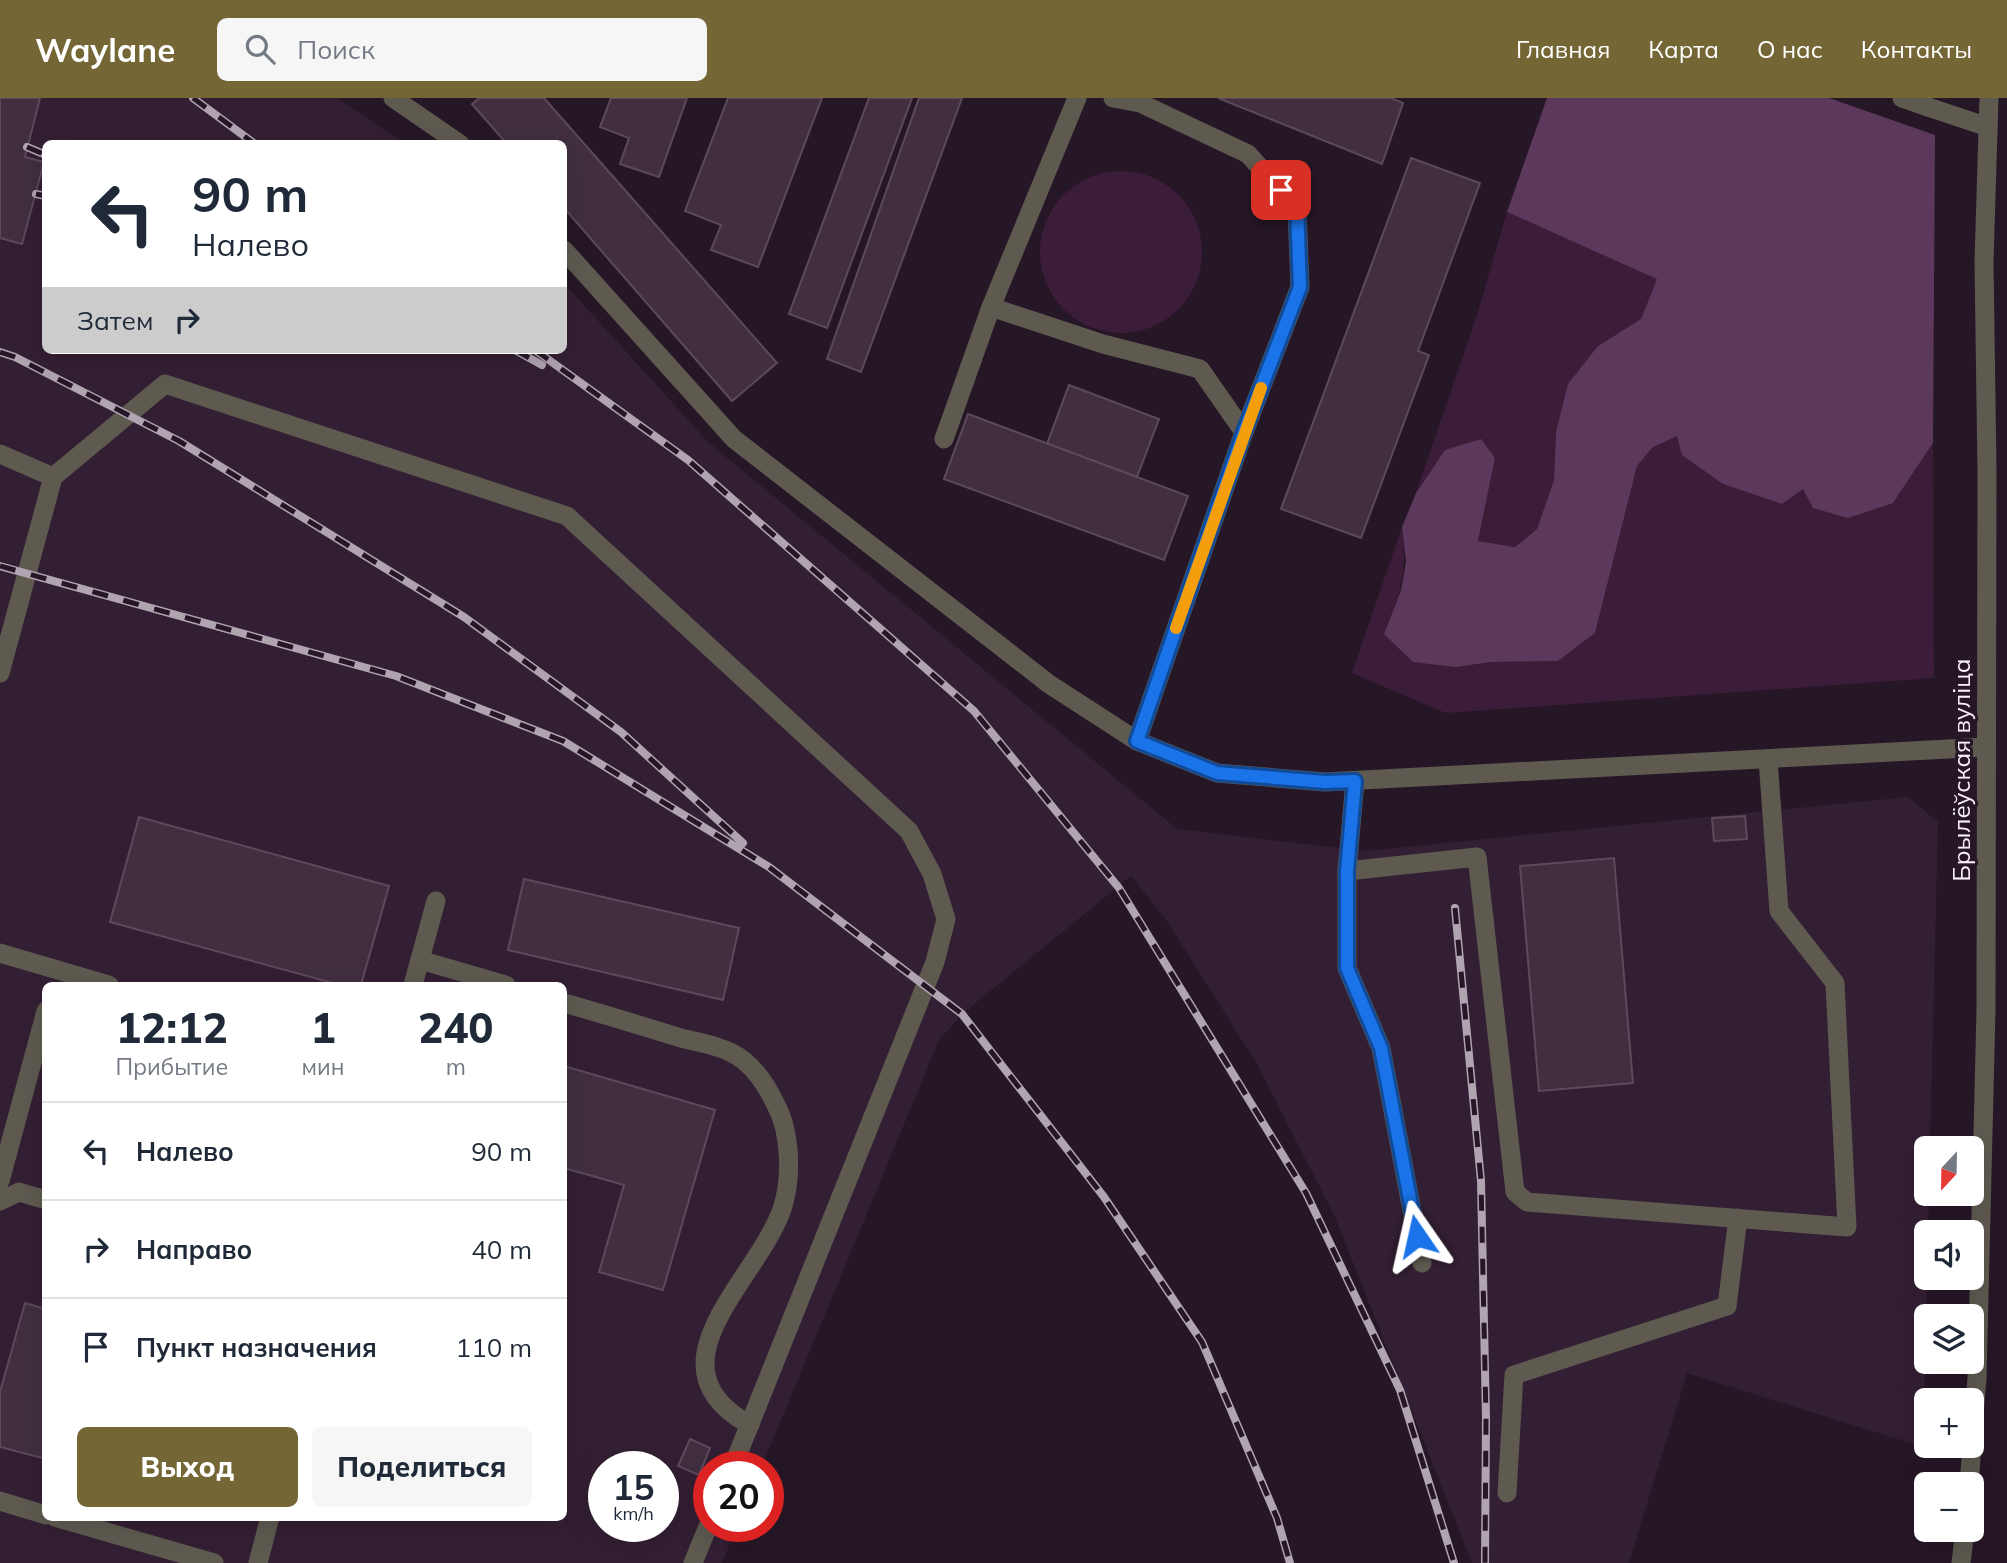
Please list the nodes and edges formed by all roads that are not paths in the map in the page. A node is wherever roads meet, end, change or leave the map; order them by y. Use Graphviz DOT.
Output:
graph roads {
  1 [pos="393,98"];
  2 [pos="1077,98"];
  3 [pos="1113,98"];
  4 [pos="1902,98"];
  5 [pos="1989,98"];
  6 [pos="1988,127"];
  7 [pos="454,140"];
  8 [pos="567,253"];
  9 [pos="991,307"];
  10 [pos="1244,432"];
  11 [pos="944,439"];
  12 [pos="0,454"];
  13 [pos="53,477"];
  14 [pos="0,673"];
  15 [pos="1137,741"];
  16 [pos="1986,747"];
  17 [pos="1768,759"];
  18 [pos="1355,781"];
  19 [pos="1347,871"];
  20 [pos="436,901"];
  21 [pos="0,953"];
  22 [pos="420,960"];
  23 [pos="55,978"];
  24 [pos="86,982"];
  25 [pos="414,982"];
  26 [pos="496,982"];
  27 [pos="567,1004"];
  28 [pos="42,1026"];
  29 [pos="0,1181"];
  30 [pos="42,1199"];
  31 [pos="0,1201"];
  32 [pos="1738,1218"];
  33 [pos="1422,1263"];
  34 [pos="1976,1388"];
  35 [pos="750,1424"];
  36 [pos="739,1451"];
  37 [pos="1507,1493"];
  38 [pos="0,1502"];
  39 [pos="42,1514"];
  40 [pos="69,1521"];
  41 [pos="269,1521"];
  42 [pos="702,1542"];
  43 [pos="1964,1542"];
  44 [pos="214,1563"];
  45 [pos="258,1563"];
  46 [pos="693,1563"];
  47 [pos="1961,1563"];
  1 -- 7 [label="street"];
  2 -- 9 [label="street"];
  3 -- 10 [label="street"];
  4 -- 6 [label="street"];
  5 -- 6 [label="street, Брылёўская вуліца"];
  6 -- 16 [label="street, Брылёўская вуліца"];
  8 -- 15 [label="street"];
  9 -- 10 [label="street"];
  9 -- 11 [label="street"];
  10 -- 15 [label="street"];
  12 -- 13 [label="street"];
  13 -- 14 [label="street"];
  13 -- 35 [label="street"];
  15 -- 18 [label="street"];
  16 -- 17 [label="street"];
  16 -- 34 [label="street, Брылёўская вуліца"];
  17 -- 18 [label="street"];
  17 -- 32 [label="street"];
  18 -- 19 [label="street"];
  19 -- 32 [label="street"];
  19 -- 33 [label="street"];
  20 -- 22 [label="street"];
  21 -- 23 [label="street"];
  22 -- 25 [label="street"];
  22 -- 26 [label="street"];
  23 -- 24 [label="street"];
  27 -- 35 [label="street"];
  28 -- 29 [label="street"];
  30 -- 31 [label="street"];
  32 -- 37 [label="street"];
  35 -- 36 [label="street"];
  38 -- 39 [label="street"];
  40 -- 44 [label="street"];
  41 -- 45 [label="street"];
  42 -- 46 [label="street"];
  43 -- 47 [label="street"];
}
